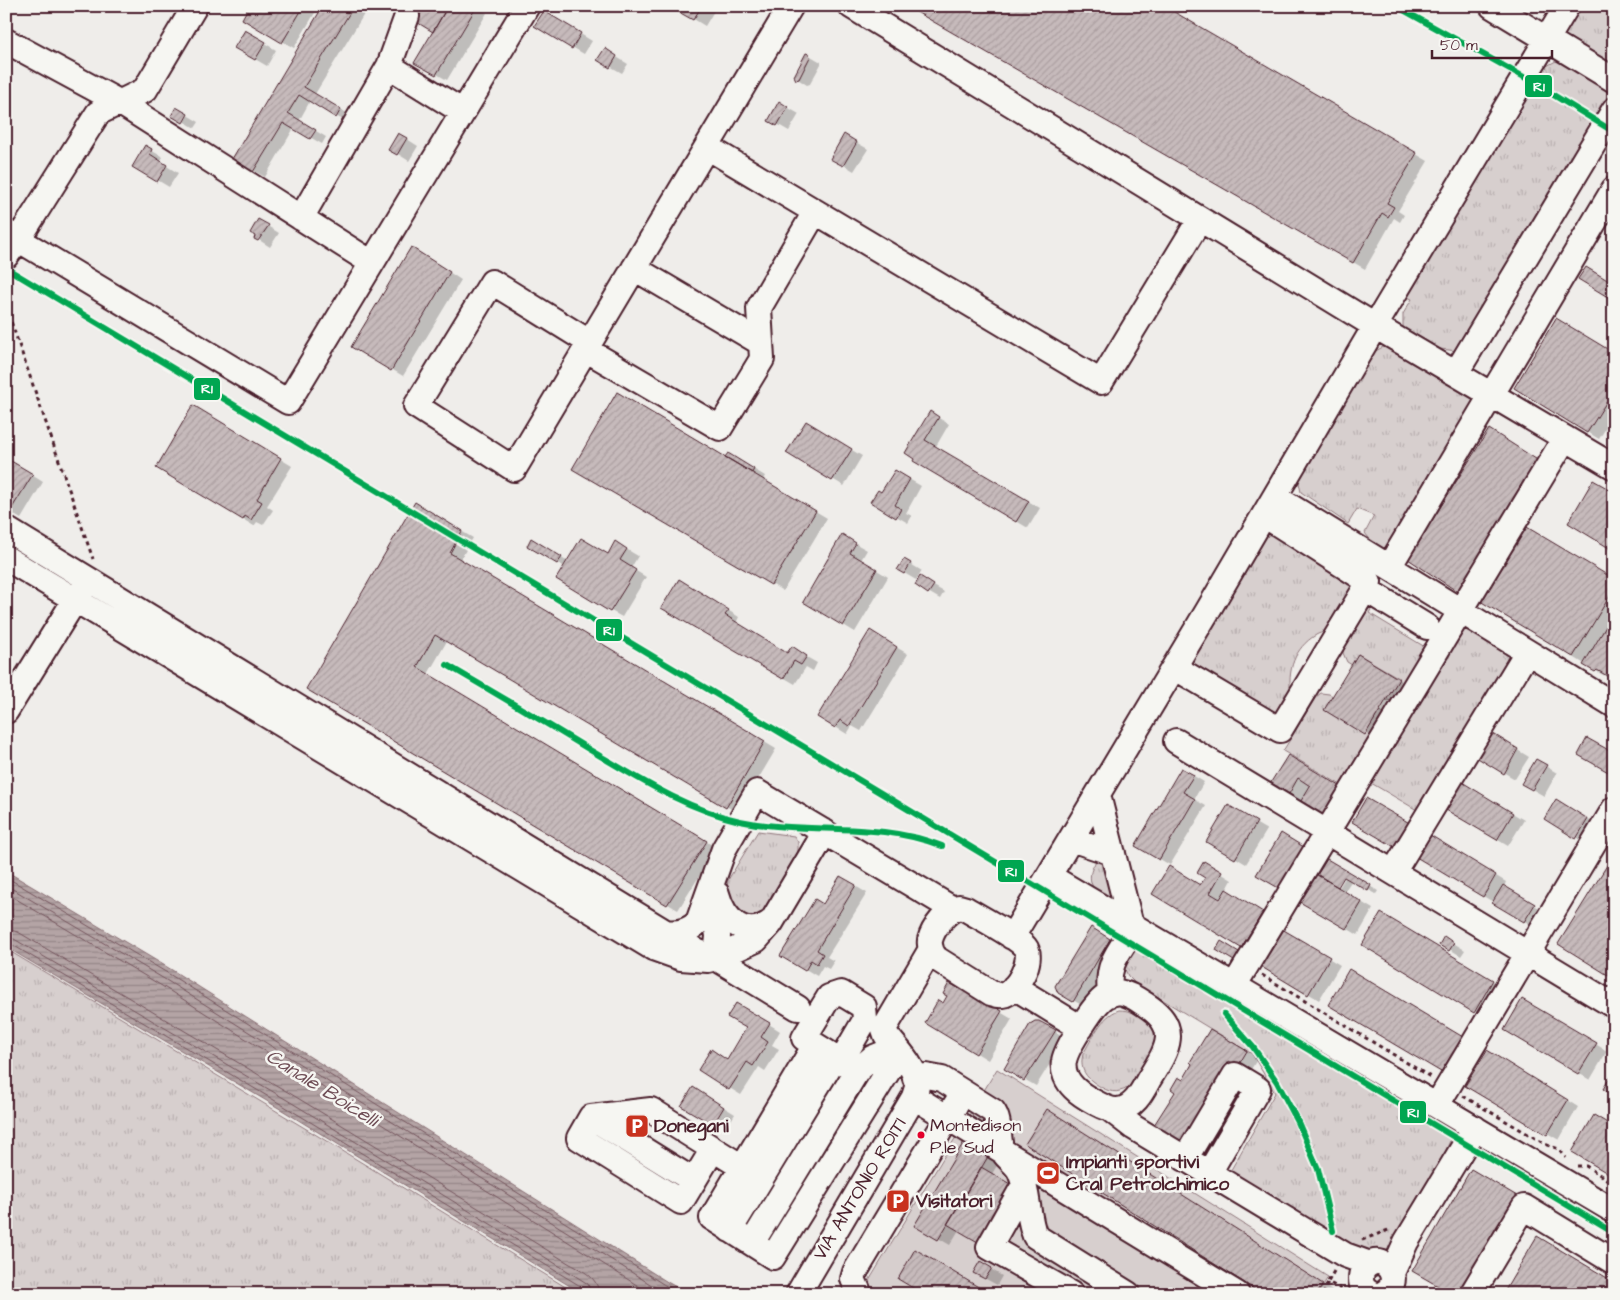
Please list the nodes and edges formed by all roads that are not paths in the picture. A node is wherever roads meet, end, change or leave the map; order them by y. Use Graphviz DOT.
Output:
graph roads {
  1 [pos="194,6"];
  2 [pos="527,6"];
  3 [pos="791,6"];
  4 [pos="851,6"];
  5 [pos="1492,6"];
  6 [pos="1566,6"];
  7 [pos="407,16"];
  8 [pos="1547,39"];
  9 [pos="6,41"];
  10 [pos="389,66"];
  11 [pos="1614,80"];
  12 [pos="120,102"];
  13 [pos="1614,110"];
  14 [pos="463,112"];
  15 [pos="707,147"];
  16 [pos="1614,189"];
  17 [pos="815,212"];
  18 [pos="301,218"];
  19 [pos="1200,219"];
  20 [pos="10,243"];
  21 [pos="372,263"];
  22 [pos="634,268"];
  23 [pos="1375,326"];
  24 [pos="761,343"];
  25 [pos="587,346"];
  26 [pos="1456,373"];
  27 [pos="1492,394"];
  28 [pos="1565,438"];
  29 [pos="1614,467"];
  30 [pos="1270,506"];
  31 [pos="6,529"];
  32 [pos="6,558"];
  33 [pos="1389,567"];
  34 [pos="88,579"];
  35 [pos="1365,589"];
  36 [pos="76,600"];
  37 [pos="1460,611"];
  38 [pos="1427,627"];
  39 [pos="1527,652"];
  40 [pos="1174,667"];
  41 [pos="1614,705"];
  42 [pos="6,711"];
  43 [pos="1176,741"];
  44 [pos="1098,795"];
  45 [pos="1614,809"];
  46 [pos="1327,831"];
  47 [pos="825,832"];
  48 [pos="1071,839"];
  49 [pos="1113,853"];
  50 [pos="1394,871"];
  51 [pos="1049,876"];
  52 [pos="716,878"];
  53 [pos="953,908"];
  54 [pos="773,920"];
  55 [pos="1133,926"];
  56 [pos="664,932"];
  57 [pos="1012,937"];
  58 [pos="1528,953"];
  59 [pos="936,955"];
  60 [pos="716,958"];
  61 [pos="1234,986"];
  62 [pos="1014,987"];
  63 [pos="1110,994"];
  64 [pos="1614,999"];
  65 [pos="798,1008"];
  66 [pos="1081,1028"];
  67 [pos="893,1043"];
  68 [pos="837,1058"];
  69 [pos="963,1092"];
  70 [pos="912,1095"];
  71 [pos="1437,1105"];
  72 [pos="1112,1110"];
  73 [pos="948,1118"];
  74 [pos="1475,1128"];
  75 [pos="711,1148"];
  76 [pos="1002,1151"];
  77 [pos="1185,1159"];
  78 [pos="742,1167"];
  79 [pos="1208,1173"];
  80 [pos="1024,1185"];
  81 [pos="1614,1211"];
  82 [pos="730,1230"];
  83 [pos="752,1244"];
  84 [pos="1614,1262"];
  85 [pos="1375,1281"];
  86 [pos="858,1290"];
  87 [pos="798,1294"];
  88 [pos="1071,1294"];
  89 [pos="1128,1294"];
  90 [pos="1237,1294"];
  91 [pos="1472,1294"];
  1 -- 12 [label="street"];
  2 -- 14 [label="street"];
  3 -- 15 [label="street"];
  4 -- 19 [label="street"];
  5 -- 8 [label="street"];
  6 -- 8 [label="street"];
  7 -- 10 [label="street"];
  8 -- 11 [label="street"];
  8 -- 23 [label="street"];
  9 -- 12 [label="street"];
  10 -- 14 [label="street"];
  10 -- 18 [label="street"];
  12 -- 18 [label="street"];
  12 -- 20 [label="street"];
  13 -- 26 [label="street"];
  14 -- 21 [label="street"];
  15 -- 17 [label="street"];
  15 -- 22 [label="street"];
  16 -- 27 [label="street"];
  17 -- 19 [label="street"];
  17 -- 24 [label="street"];
  18 -- 21 [label="street"];
  19 -- 23 [label="street"];
  20 -- 21 [label="street"];
  22 -- 24 [label="street"];
  22 -- 25 [label="street"];
  23 -- 26 [label="street"];
  23 -- 30 [label="street"];
  24 -- 25 [label="street"];
  25 -- 25 [label="street"];
  26 -- 27 [label="street"];
  27 -- 28 [label="street"];
  27 -- 33 [label="street"];
  28 -- 29 [label="street"];
  28 -- 37 [label="street"];
  30 -- 33 [label="street"];
  30 -- 35 [label="street"];
  30 -- 40 [label="street"];
  31 -- 34 [label="street"];
  32 -- 36 [label="street"];
  33 -- 37 [label="street"];
  34 -- 36 [label="street"];
  34 -- 56 [label="street"];
  35 -- 38 [label="street"];
  35 -- 40 [label="street"];
  36 -- 42 [label="street"];
  36 -- 60 [label="street"];
  37 -- 39 [label="street"];
  37 -- 46 [label="street"];
  39 -- 41 [label="street"];
  39 -- 50 [label="street"];
  40 -- 44 [label="street"];
  43 -- 46 [label="street"];
  44 -- 48 [label="street"];
  44 -- 49 [label="street"];
  45 -- 58 [label="street"];
  46 -- 50 [label="street"];
  46 -- 61 [label="street"];
  47 -- 52 [label="street"];
  47 -- 53 [label="street"];
  47 -- 54 [label="street"];
  48 -- 49 [label="street"];
  48 -- 51 [label="street"];
  49 -- 55 [label="street"];
  50 -- 58 [label="street"];
  51 -- 55 [label="street"];
  51 -- 57 [label="street"];
  52 -- 54 [label="street"];
  52 -- 56 [label="street"];
  52 -- 60 [label="street"];
  53 -- 57 [label="street"];
  53 -- 59 [label="street"];
  54 -- 60 [label="street"];
  55 -- 61 [label="street"];
  55 -- 63 [label="street"];
  56 -- 60 [label="street"];
  57 -- 62 [label="street"];
  58 -- 64 [label="street"];
  58 -- 71 [label="street"];
  59 -- 62 [label="street"];
  59 -- 67 [label="street"];
  60 -- 65 [label="street"];
  61 -- 71 [label="street"];
  62 -- 66 [label="street"];
  63 -- 66 [label="street"];
  63 -- 72 [label="street"];
  66 -- 72 [label="street"];
  67 -- 68 [label="street"];
  67 -- 70 [label="street"];
  67 -- 83 [label="street"];
  68 -- 78 [label="street"];
  68 -- 82 [label="street"];
  68 -- 83 [label="street"];
  69 -- 70 [label="street"];
  69 -- 73 [label="street"];
  69 -- 76 [label="street"];
  70 -- 73 [label="street"];
  70 -- 87 [label="street, VIA ANTONIO ROITI"];
  71 -- 74 [label="street"];
  72 -- 77 [label="street"];
  73 -- 76 [label="street"];
  73 -- 86 [label="street"];
  74 -- 81 [label="street"];
  74 -- 85 [label="street"];
  75 -- 75 [label="street"];
  75 -- 78 [label="street"];
  76 -- 80 [label="street"];
  76 -- 90 [label="street"];
  77 -- 79 [label="street"];
  77 -- 79 [label="street"];
  78 -- 82 [label="street"];
  79 -- 85 [label="street"];
  80 -- 88 [label="street"];
  80 -- 89 [label="street"];
  82 -- 83 [label="street"];
  84 -- 91 [label="street"];
}
